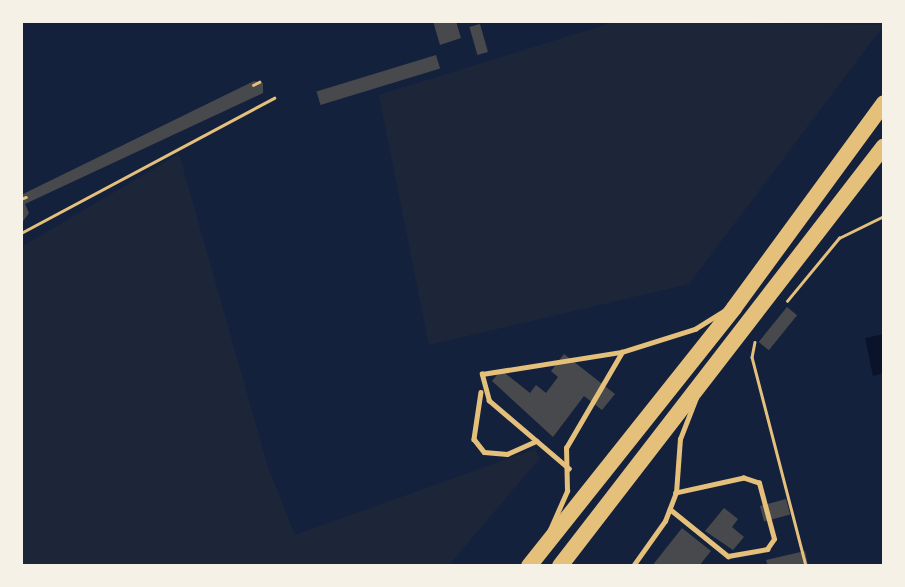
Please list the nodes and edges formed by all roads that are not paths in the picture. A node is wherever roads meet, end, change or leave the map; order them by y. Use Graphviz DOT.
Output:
graph roads {
  1 [pos="884,103"];
  2 [pos="884,146"];
  3 [pos="884,159"];
  4 [pos="860,177"];
  5 [pos="734,308"];
  6 [pos="622,352"];
  7 [pos="698,390"];
  8 [pos="481,391"];
  9 [pos="536,441"];
  10 [pos="569,469"];
  11 [pos="676,493"];
  12 [pos="670,509"];
  13 [pos="548,543"];
  14 [pos="529,566"];
  15 [pos="560,566"];
  16 [pos="632,566"];
  1 -- 5 [label="highway"];
  2 -- 4 [label="highway"];
  3 -- 4 [label="highway"];
  4 -- 7 [label="highway"];
  5 -- 6 [label="lane"];
  5 -- 13 [label="highway"];
  6 -- 8 [label="lane"];
  6 -- 10 [label="lane"];
  7 -- 11 [label="lane"];
  7 -- 15 [label="highway"];
  8 -- 9 [label="lane"];
  8 -- 9 [label="lane"];
  9 -- 10 [label="lane"];
  10 -- 13 [label="lane"];
  11 -- 12 [label="lane"];
  11 -- 12 [label="lane"];
  12 -- 16 [label="lane"];
  13 -- 14 [label="highway"];
}
